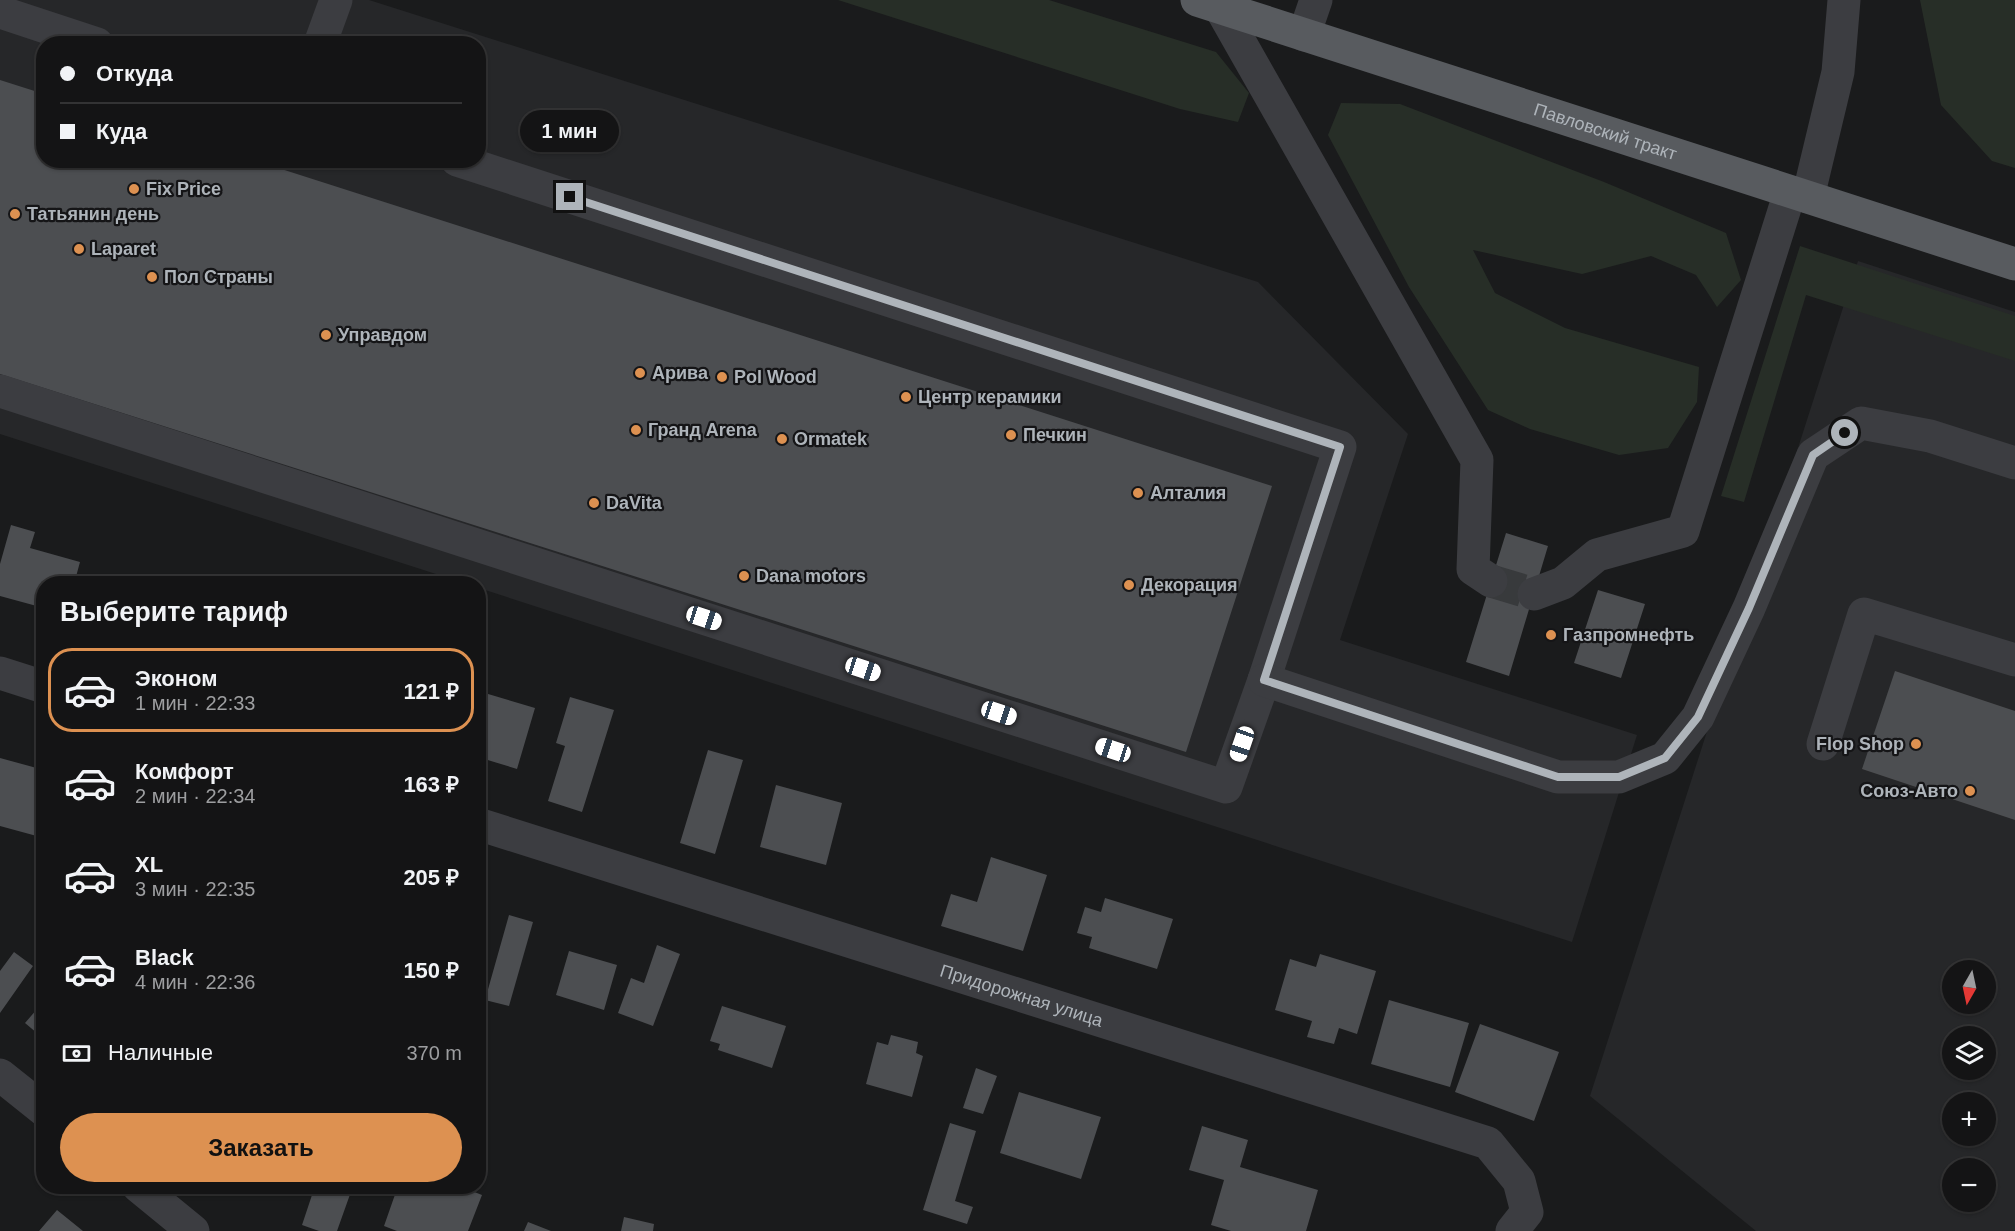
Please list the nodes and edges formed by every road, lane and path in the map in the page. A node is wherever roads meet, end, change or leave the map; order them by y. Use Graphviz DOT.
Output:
graph roads {
  1 [pos="336,0"];
  2 [pos="1316,0"];
  3 [pos="1844,0"];
  4 [pos="1208,4"];
  5 [pos="0,12"];
  6 [pos="1304,35"];
  7 [pos="73,36"];
  8 [pos="323,36"];
  9 [pos="482,168"];
  10 [pos="1799,194"];
  11 [pos="2015,264"];
  12 [pos="0,391"];
  13 [pos="2015,464"];
  14 [pos="1491,581"];
  15 [pos="1534,594"];
  16 [pos="2015,660"];
  17 [pos="0,673"];
  18 [pos="1264,680"];
  19 [pos="36,684"];
  20 [pos="1823,744"];
  21 [pos="486,827"];
  22 [pos="0,1075"];
  23 [pos="36,1104"];
  24 [pos="148,1194"];
  25 [pos="1520,1221"];
  26 [pos="193,1231"];
  1 -- 8 [label="street"];
  2 -- 6 [label="street"];
  3 -- 10 [label="street"];
  4 -- 6 [label="main road, Павловский тракт"];
  4 -- 14 [label="street"];
  5 -- 7 [label="street"];
  6 -- 10 [label="main road, Павловский тракт"];
  9 -- 18 [label="street"];
  10 -- 11 [label="main road, Павловский тракт"];
  10 -- 15 [label="street"];
  12 -- 18 [label="street"];
  13 -- 18 [label="street"];
  16 -- 20 [label="street"];
  17 -- 19 [label="street"];
  21 -- 25 [label="street, Придорожная улица"];
  22 -- 23 [label="street"];
  24 -- 26 [label="street"];
}
